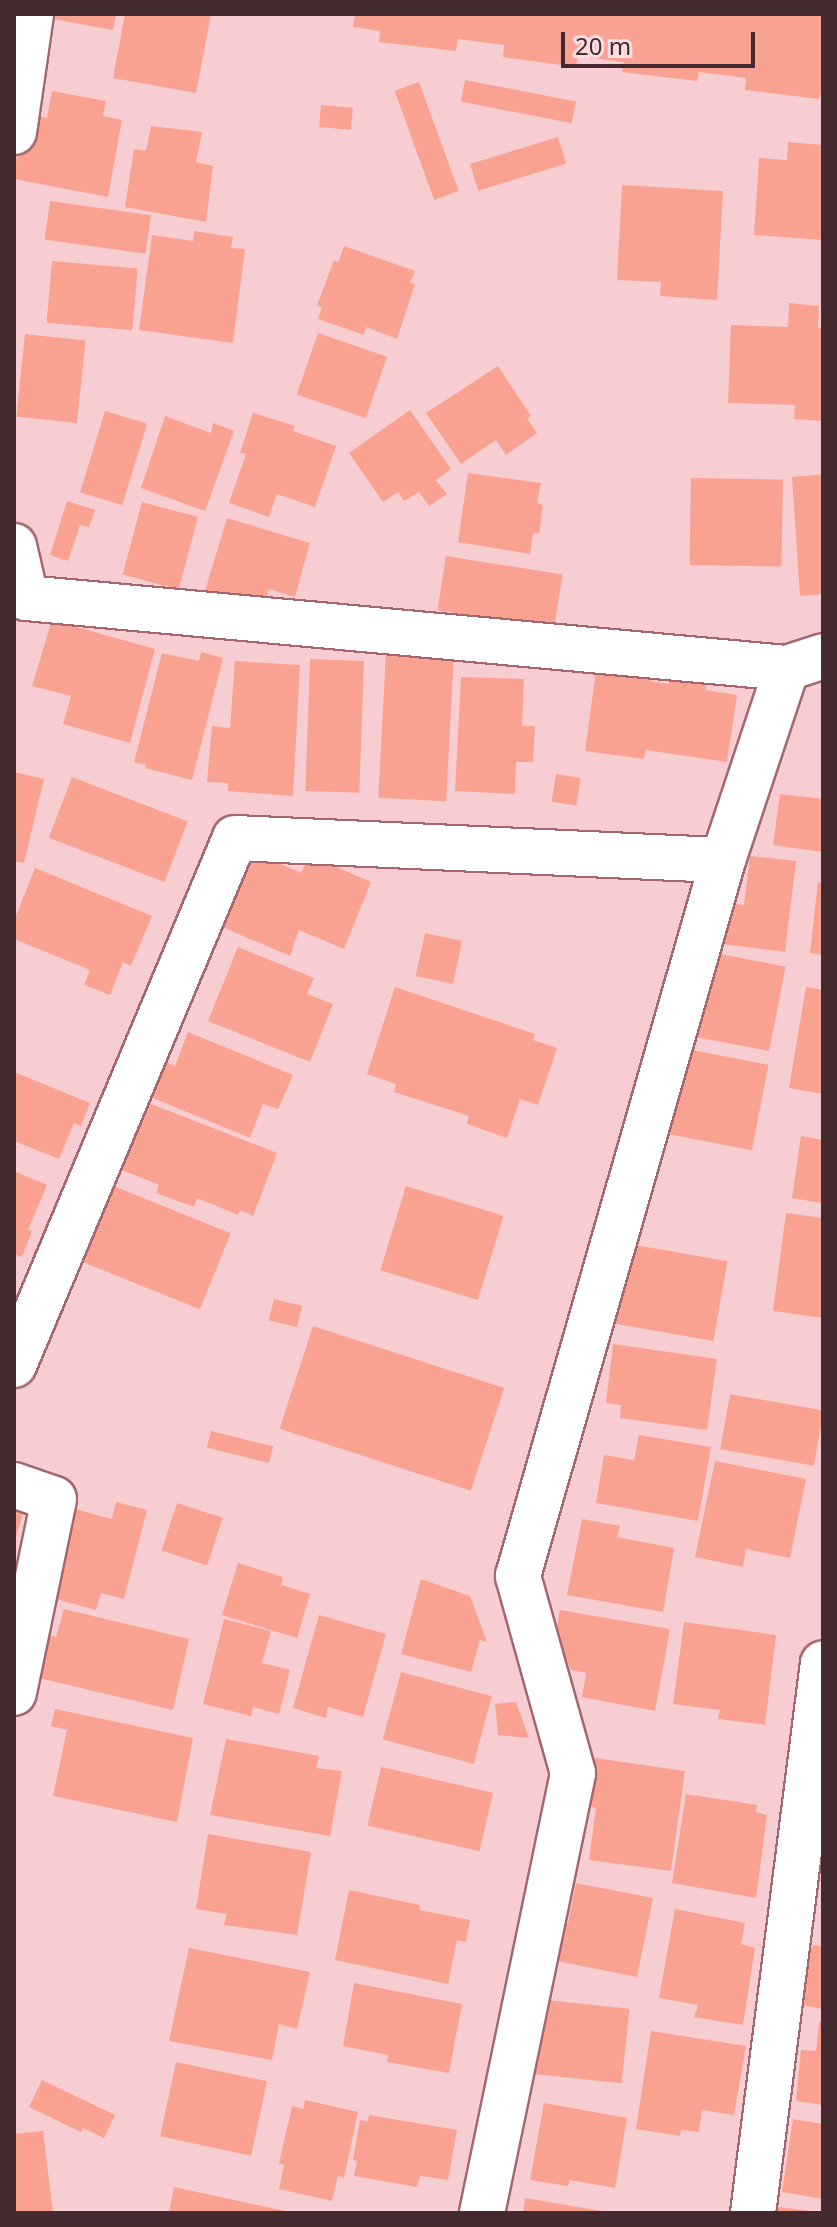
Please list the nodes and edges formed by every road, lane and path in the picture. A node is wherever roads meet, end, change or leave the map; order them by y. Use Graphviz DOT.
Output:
graph roads {
  1 [pos="31,14"];
  2 [pos="14,132"];
  3 [pos="14,546"];
  4 [pos="805,662"];
  5 [pos="723,860"];
  6 [pos="14,1365"];
  7 [pos="14,1485"];
  8 [pos="823,1663"];
  9 [pos="14,1693"];
  10 [pos="482,2213"];
  11 [pos="753,2213"];
  1 -- 2 [label="street"];
  3 -- 4 [label="street"];
  4 -- 5 [label="street"];
  5 -- 6 [label="street"];
  5 -- 10 [label="street"];
  7 -- 9 [label="street"];
  8 -- 11 [label="street"];
}
